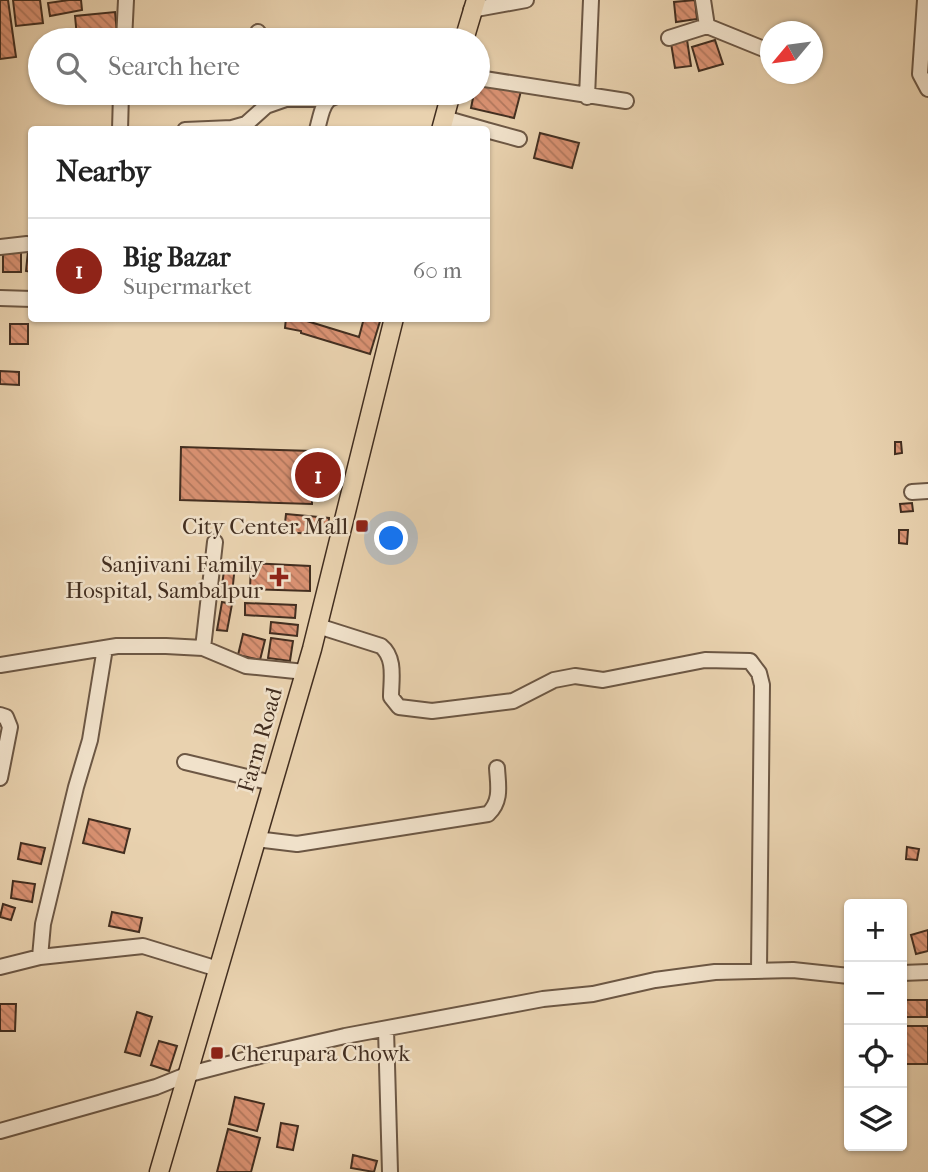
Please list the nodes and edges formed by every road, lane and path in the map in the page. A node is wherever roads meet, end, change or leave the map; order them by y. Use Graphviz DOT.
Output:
graph roads {
  1 [pos="126,0"];
  2 [pos="526,0"];
  3 [pos="591,0"];
  4 [pos="704,0"];
  5 [pos="925,0"];
  6 [pos="474,5"];
  7 [pos="707,26"];
  8 [pos="125,28"];
  9 [pos="467,28"];
  10 [pos="670,38"];
  11 [pos="760,48"];
  12 [pos="925,52"];
  13 [pos="490,80"];
  14 [pos="928,89"];
  15 [pos="587,97"];
  16 [pos="626,101"];
  17 [pos="121,105"];
  18 [pos="262,105"];
  19 [pos="324,105"];
  20 [pos="448,105"];
  21 [pos="443,124"];
  22 [pos="120,126"];
  23 [pos="239,126"];
  24 [pos="318,126"];
  25 [pos="490,131"];
  26 [pos="519,139"];
  27 [pos="27,244"];
  28 [pos="0,247"];
  29 [pos="0,298"];
  30 [pos="28,299"];
  31 [pos="393,322"];
  32 [pos="928,491"];
  33 [pos="912,492"];
  34 [pos="215,542"];
  35 [pos="318,626"];
  36 [pos="105,648"];
  37 [pos="203,648"];
  38 [pos="0,665"];
  39 [pos="305,672"];
  40 [pos="0,715"];
  41 [pos="185,762"];
  42 [pos="497,768"];
  43 [pos="0,778"];
  44 [pos="272,783"];
  45 [pos="256,839"];
  46 [pos="40,957"];
  47 [pos="1,965"];
  48 [pos="218,969"];
  49 [pos="759,970"];
  50 [pos="928,972"];
  51 [pos="907,973"];
  52 [pos="844,976"];
  53 [pos="386,1029"];
  54 [pos="186,1075"];
  55 [pos="0,1131"];
  56 [pos="159,1172"];
  57 [pos="390,1172"];
  1 -- 8 [label="street"];
  2 -- 6 [label="street"];
  3 -- 15 [label="street"];
  4 -- 7 [label="street"];
  5 -- 12 [label="street"];
  6 -- 9 [label="main road"];
  7 -- 10 [label="street"];
  7 -- 11 [label="street"];
  12 -- 14 [label="street"];
  13 -- 15 [label="street"];
  15 -- 16 [label="street"];
  17 -- 22 [label="street"];
  18 -- 23 [label="street"];
  19 -- 24 [label="street"];
  20 -- 21 [label="main road"];
  25 -- 26 [label="street"];
  27 -- 28 [label="street"];
  29 -- 30 [label="street"];
  31 -- 35 [label="main road, Farm Road"];
  32 -- 33 [label="street"];
  34 -- 37 [label="street"];
  35 -- 39 [label="main road, Farm Road"];
  35 -- 49 [label="street"];
  36 -- 37 [label="street"];
  36 -- 38 [label="street"];
  36 -- 46 [label="street"];
  37 -- 39 [label="street"];
  39 -- 44 [label="main road, Farm Road"];
  40 -- 43 [label="street"];
  41 -- 44 [label="street"];
  42 -- 45 [label="street"];
  44 -- 45 [label="main road, Farm Road"];
  45 -- 48 [label="main road, Farm Road"];
  46 -- 47 [label="street"];
  46 -- 48 [label="street"];
  48 -- 54 [label="main road, Farm Road"];
  49 -- 52 [label="street"];
  49 -- 53 [label="street"];
  50 -- 51 [label="street"];
  53 -- 54 [label="street"];
  53 -- 57 [label="street"];
  54 -- 55 [label="street"];
  54 -- 56 [label="main road, Farm Road"];
}
